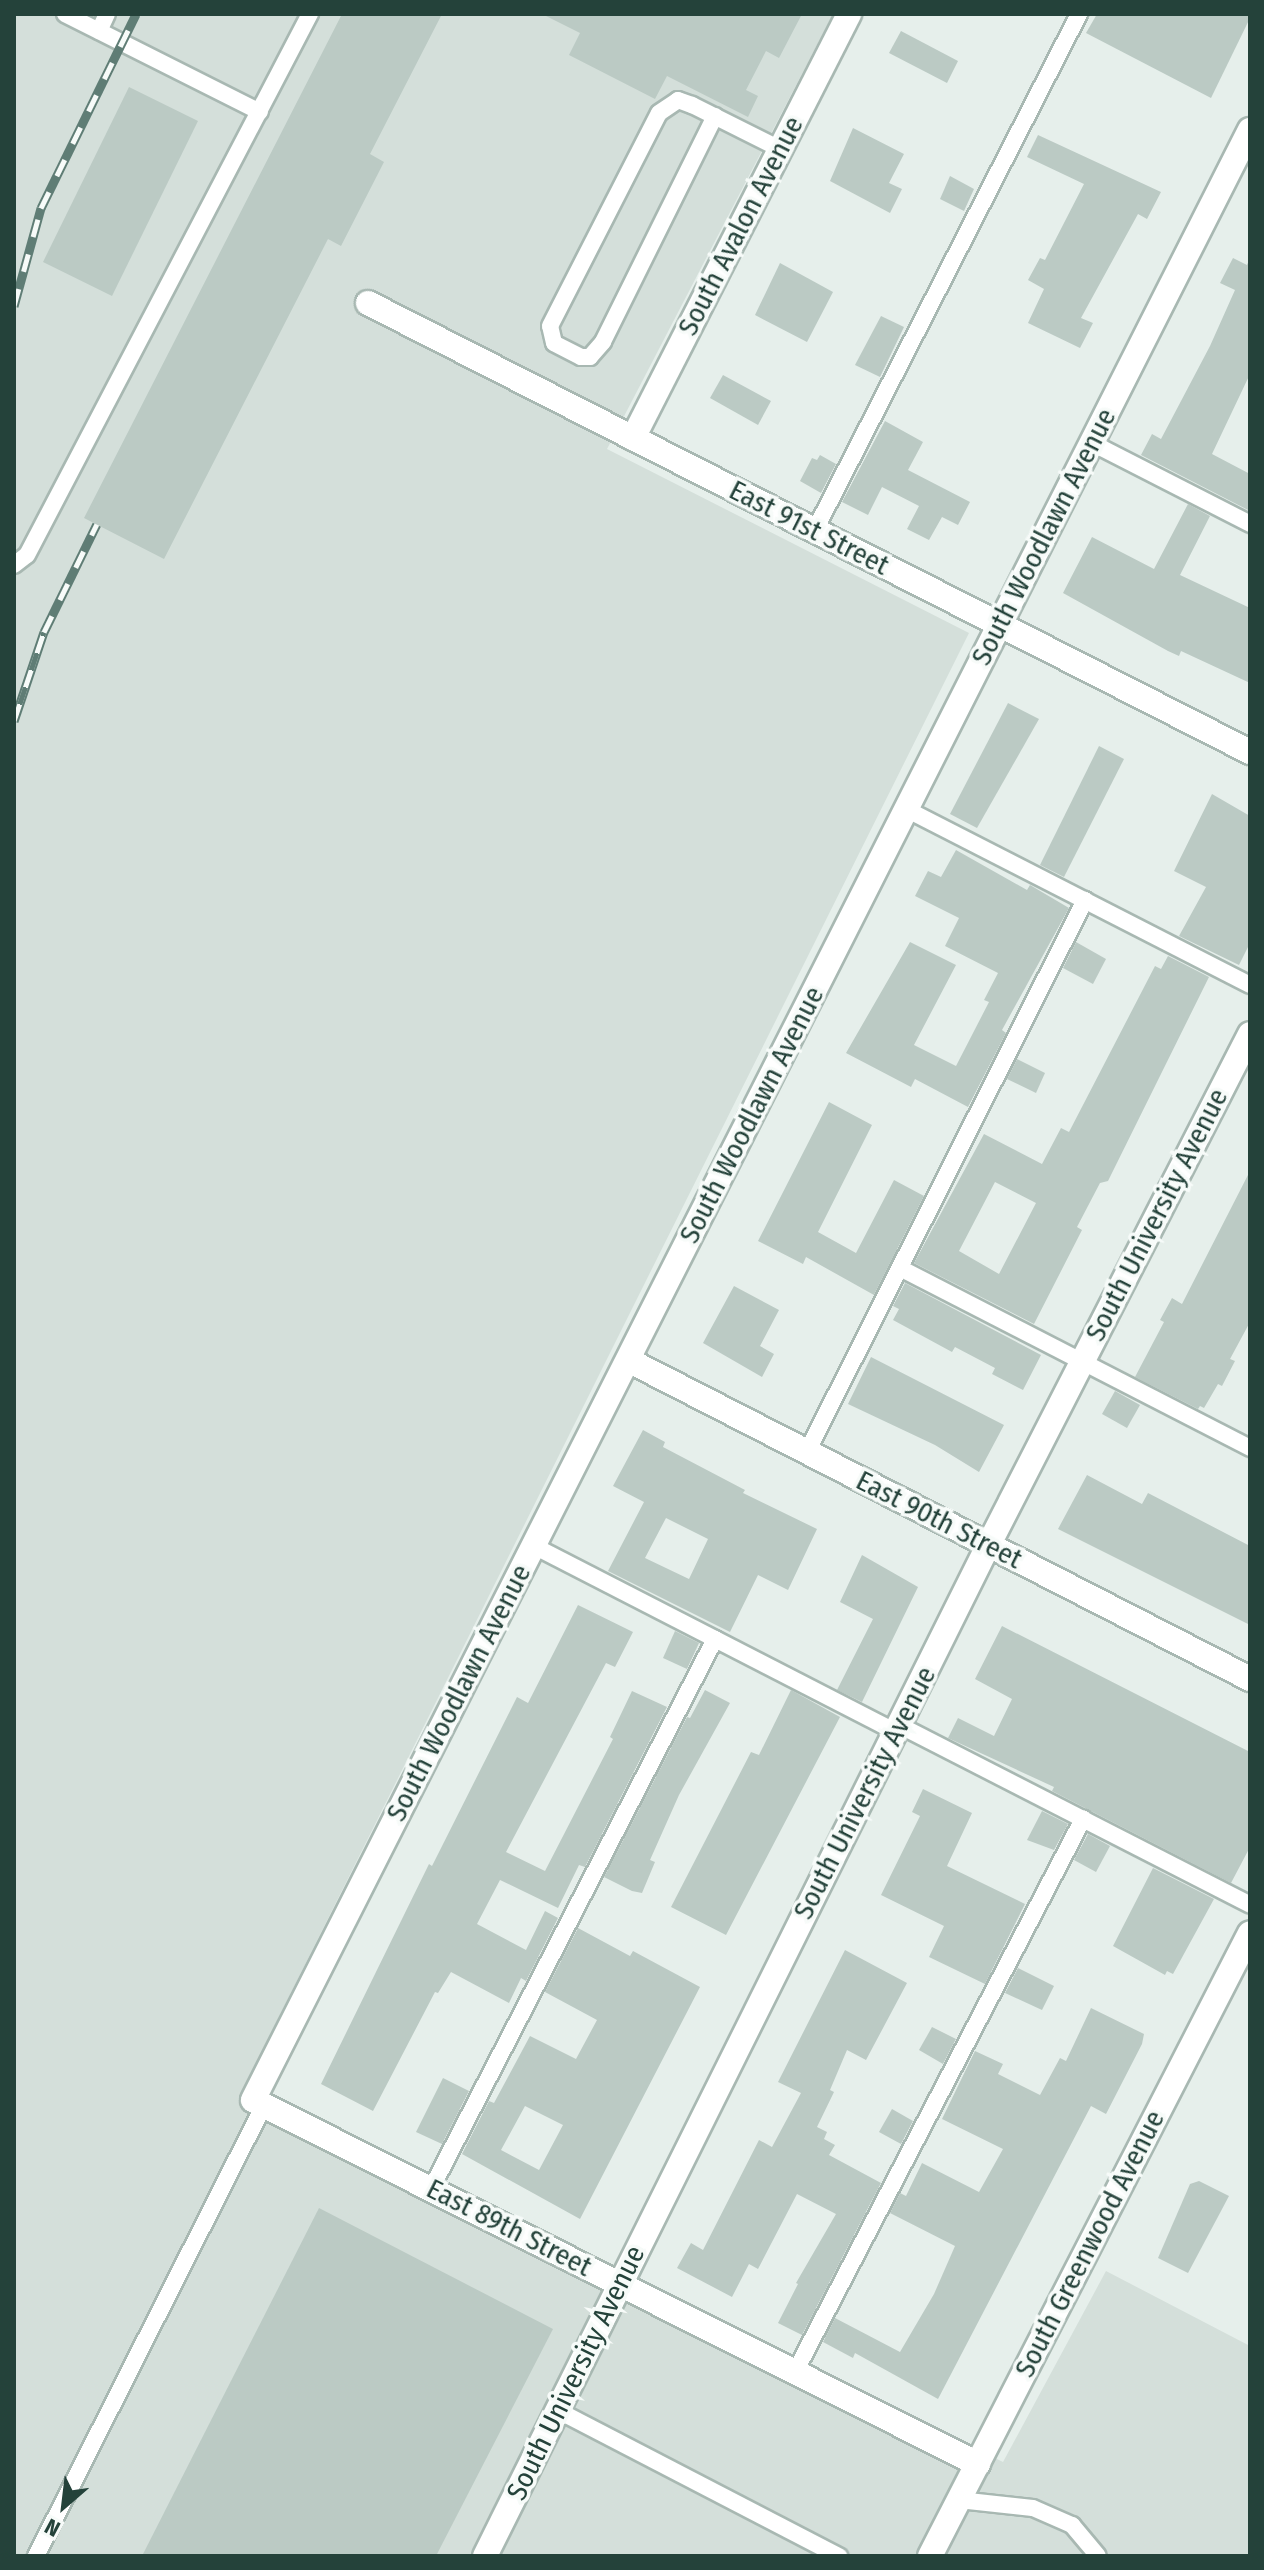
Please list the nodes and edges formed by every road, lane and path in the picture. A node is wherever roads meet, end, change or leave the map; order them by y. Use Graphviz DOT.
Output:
graph roads {
  1 [pos="65,14"];
  2 [pos="107,14"];
  3 [pos="310,14"];
  4 [pos="849,14"];
  5 [pos="1079,14"];
  6 [pos="99,31"];
  7 [pos="260,112"];
  8 [pos="715,116"];
  9 [pos="1250,130"];
  10 [pos="780,149"];
  11 [pos="368,303"];
  12 [pos="633,438"];
  13 [pos="1092,443"];
  14 [pos="1250,524"];
  15 [pos="815,530"];
  16 [pos="14,565"];
  17 [pos="1000,625"];
  18 [pos="1250,752"];
  19 [pos="906,809"];
  20 [pos="1085,900"];
  21 [pos="1250,985"];
  22 [pos="1250,1034"];
  23 [pos="900,1268"];
  24 [pos="628,1360"];
  25 [pos="1082,1361"];
  26 [pos="1250,1448"];
  27 [pos="807,1452"];
  28 [pos="534,1546"];
  29 [pos="988,1546"];
  30 [pos="715,1639"];
  31 [pos="1250,1679"];
  32 [pos="897,1728"];
  33 [pos="1083,1819"];
  34 [pos="1250,1905"];
  35 [pos="1250,1933"];
  36 [pos="259,2103"];
  37 [pos="431,2189"];
  38 [pos="620,2284"];
  39 [pos="795,2372"];
  40 [pos="557,2410"];
  41 [pos="978,2464"];
  42 [pos="959,2500"];
  43 [pos="36,2556"];
  44 [pos="485,2556"];
  45 [pos="839,2556"];
  46 [pos="930,2556"];
  47 [pos="1098,2556"];
  1 -- 6 [label="lane"];
  2 -- 6 [label="lane"];
  3 -- 7 [label="lane"];
  4 -- 10 [label="street, South Avalon Avenue"];
  5 -- 15 [label="lane"];
  6 -- 7 [label="lane"];
  7 -- 16 [label="lane"];
  8 -- 8 [label="lane"];
  8 -- 10 [label="lane"];
  9 -- 13 [label="street, South Woodlawn Avenue"];
  10 -- 12 [label="street, South Avalon Avenue"];
  11 -- 12 [label="street, East 91st Street"];
  12 -- 15 [label="street, East 91st Street"];
  13 -- 14 [label="lane"];
  13 -- 17 [label="street, South Woodlawn Avenue"];
  15 -- 17 [label="street, East 91st Street"];
  17 -- 18 [label="street, East 91st Street"];
  17 -- 19 [label="street, South Woodlawn Avenue"];
  19 -- 20 [label="lane"];
  19 -- 24 [label="street, South Woodlawn Avenue"];
  20 -- 21 [label="lane"];
  20 -- 23 [label="lane"];
  22 -- 25 [label="street, South University Avenue"];
  23 -- 25 [label="lane"];
  23 -- 27 [label="lane"];
  24 -- 27 [label="street, East 90th Street"];
  24 -- 28 [label="street, South Woodlawn Avenue"];
  25 -- 26 [label="lane"];
  25 -- 29 [label="street, South University Avenue"];
  27 -- 29 [label="street, East 90th Street"];
  28 -- 30 [label="lane"];
  28 -- 36 [label="street, South Woodlawn Avenue"];
  29 -- 31 [label="street, East 90th Street"];
  29 -- 32 [label="street, South University Avenue"];
  30 -- 32 [label="lane"];
  30 -- 37 [label="lane"];
  32 -- 33 [label="lane"];
  32 -- 38 [label="street, South University Avenue"];
  33 -- 34 [label="lane"];
  33 -- 39 [label="lane"];
  35 -- 41 [label="street, South Greenwood Avenue"];
  36 -- 37 [label="street, East 89th Street"];
  36 -- 43 [label="lane"];
  37 -- 38 [label="street, East 89th Street"];
  38 -- 39 [label="street, East 89th Street"];
  38 -- 40 [label="street, South University Avenue"];
  39 -- 41 [label="street, East 89th Street"];
  40 -- 44 [label="street, South University Avenue"];
  40 -- 45 [label="lane"];
  41 -- 42 [label="street, South Greenwood Avenue"];
  42 -- 46 [label="street, South Greenwood Avenue"];
  42 -- 47 [label="lane"];
}
